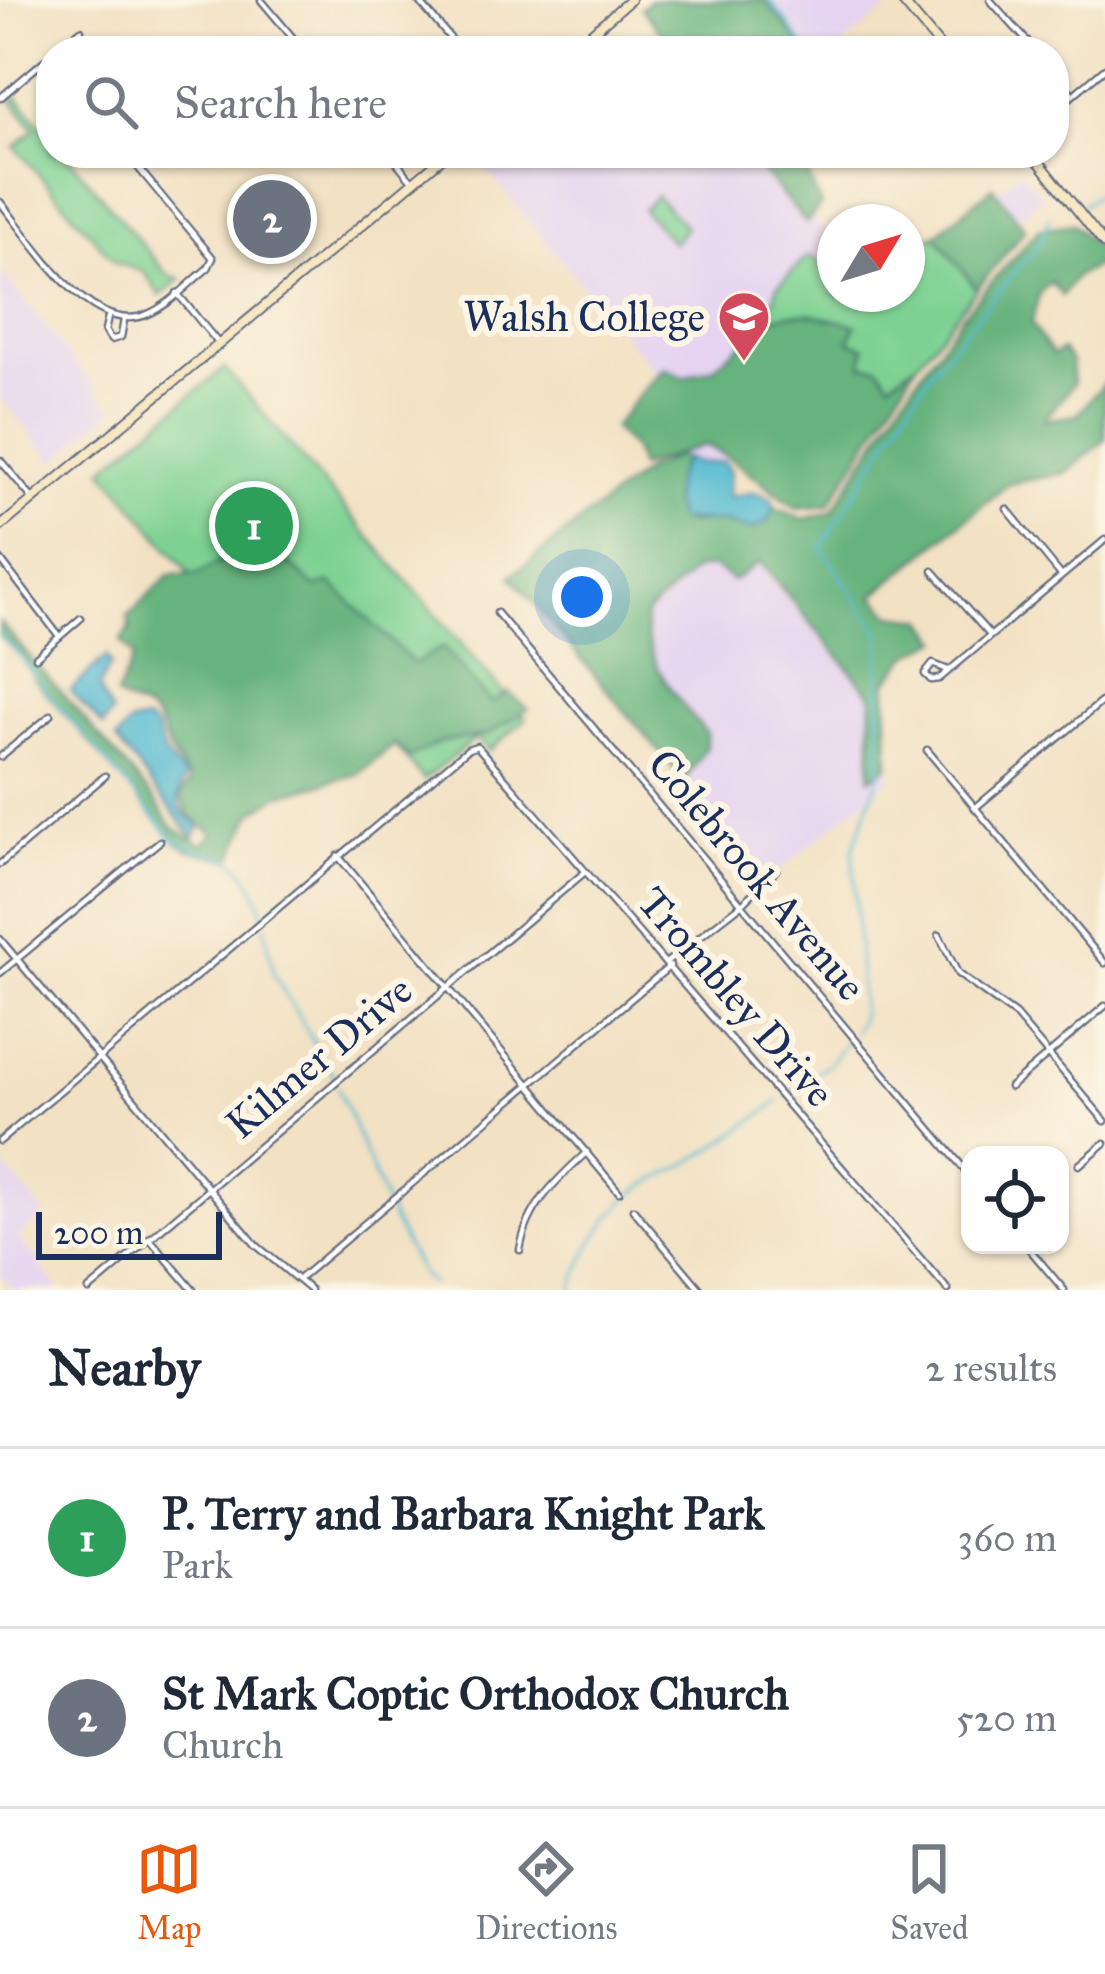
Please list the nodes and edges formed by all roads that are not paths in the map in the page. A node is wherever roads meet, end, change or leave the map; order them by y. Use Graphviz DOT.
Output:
graph roads {
  1 [pos="261,0"];
  2 [pos="418,0"];
  3 [pos="630,0"];
  4 [pos="901,0"];
  5 [pos="989,0"];
  6 [pos="81,30"];
  7 [pos="74,36"];
  8 [pos="291,36"];
  9 [pos="448,36"];
  10 [pos="588,36"];
  11 [pos="931,36"];
  12 [pos="1022,36"];
  13 [pos="1105,68"];
  14 [pos="36,69"];
  15 [pos="1069,90"];
  16 [pos="1073,95"];
  17 [pos="0,98"];
  18 [pos="1069,98"];
  19 [pos="139,168"];
  20 [pos="401,168"];
  21 [pos="430,168"];
  22 [pos="1042,168"];
  23 [pos="413,182"];
  24 [pos="0,202"];
  25 [pos="1105,245"];
  26 [pos="177,293"];
  27 [pos="108,317"];
  28 [pos="124,320"];
  29 [pos="219,344"];
  30 [pos="0,460"];
  31 [pos="33,500"];
  32 [pos="1007,509"];
  33 [pos="0,527"];
  34 [pos="1105,540"];
  35 [pos="0,559"];
  36 [pos="933,571"];
  37 [pos="1061,576"];
  38 [pos="497,613"];
  39 [pos="81,619"];
  40 [pos="990,635"];
  41 [pos="59,636"];
  42 [pos="36,657"];
  43 [pos="947,670"];
  44 [pos="1105,700"];
  45 [pos="50,715"];
  46 [pos="927,750"];
  47 [pos="0,757"];
  48 [pos="105,776"];
  49 [pos="975,808"];
  50 [pos="160,841"];
  51 [pos="338,856"];
  52 [pos="0,864"];
  53 [pos="776,870"];
  54 [pos="587,871"];
  55 [pos="742,904"];
  56 [pos="939,935"];
  57 [pos="0,939"];
  58 [pos="17,959"];
  59 [pos="1105,963"];
  60 [pos="669,964"];
  61 [pos="0,973"];
  62 [pos="449,986"];
  63 [pos="1105,1006"];
  64 [pos="1048,1054"];
  65 [pos="99,1057"];
  66 [pos="530,1084"];
  67 [pos="1010,1087"];
  68 [pos="1105,1121"];
  69 [pos="0,1141"];
  70 [pos="1105,1143"];
  71 [pos="586,1152"];
  72 [pos="961,1165"];
  73 [pos="1079,1165"];
  74 [pos="210,1188"];
  75 [pos="619,1192"];
  76 [pos="633,1209"];
  77 [pos="149,1238"];
  78 [pos="520,1250"];
  79 [pos="1034,1254"];
  80 [pos="300,1278"];
  81 [pos="89,1290"];
  82 [pos="193,1290"];
  83 [pos="310,1290"];
  84 [pos="701,1290"];
  85 [pos="948,1290"];
  86 [pos="1064,1290"];
  1 -- 8 [label="street"];
  2 -- 9 [label="street"];
  3 -- 10 [label="main road"];
  4 -- 11 [label="main road"];
  5 -- 12 [label="street"];
  6 -- 7 [label="street"];
  13 -- 16 [label="street"];
  14 -- 17 [label="street"];
  15 -- 16 [label="street"];
  16 -- 18 [label="street"];
  19 -- 26 [label="street"];
  20 -- 23 [label="street"];
  21 -- 23 [label="main road"];
  22 -- 25 [label="main road"];
  23 -- 29 [label="main road"];
  24 -- 27 [label="street"];
  26 -- 28 [label="street"];
  26 -- 29 [label="street"];
  27 -- 28 [label="street"];
  27 -- 28 [label="street"];
  29 -- 31 [label="main road"];
  30 -- 31 [label="street"];
  31 -- 33 [label="main road"];
  32 -- 37 [label="street"];
  34 -- 37 [label="street"];
  35 -- 41 [label="street"];
  36 -- 40 [label="street"];
  37 -- 40 [label="street"];
  38 -- 55 [label="street, Colebrook Avenue"];
  39 -- 41 [label="street"];
  40 -- 43 [label="street"];
  41 -- 42 [label="street"];
  44 -- 49 [label="street"];
  45 -- 47 [label="street"];
  46 -- 49 [label="street"];
  48 -- 52 [label="street"];
  49 -- 59 [label="street"];
  50 -- 58 [label="street"];
  51 -- 54 [label="street, Trombley Drive"];
  51 -- 62 [label="street"];
  51 -- 65 [label="street"];
  53 -- 55 [label="street"];
  54 -- 60 [label="street, Trombley Drive"];
  54 -- 62 [label="street, Kilmer Drive"];
  55 -- 60 [label="street"];
  55 -- 72 [label="street, Colebrook Avenue"];
  56 -- 64 [label="street"];
  57 -- 58 [label="street"];
  58 -- 61 [label="street"];
  58 -- 65 [label="street"];
  60 -- 66 [label="street"];
  60 -- 85 [label="street, Trombley Drive"];
  62 -- 66 [label="street"];
  62 -- 74 [label="street, Kilmer Drive"];
  63 -- 64 [label="street"];
  64 -- 67 [label="street"];
  64 -- 68 [label="street"];
  65 -- 69 [label="street"];
  65 -- 74 [label="street"];
  66 -- 71 [label="street"];
  66 -- 80 [label="street"];
  70 -- 73 [label="street"];
  71 -- 75 [label="street"];
  71 -- 78 [label="street"];
  74 -- 77 [label="street, Kilmer Drive"];
  74 -- 80 [label="street"];
  76 -- 84 [label="street"];
  77 -- 81 [label="street, Kilmer Drive"];
  77 -- 82 [label="street"];
  79 -- 86 [label="street"];
  80 -- 83 [label="street"];
}
